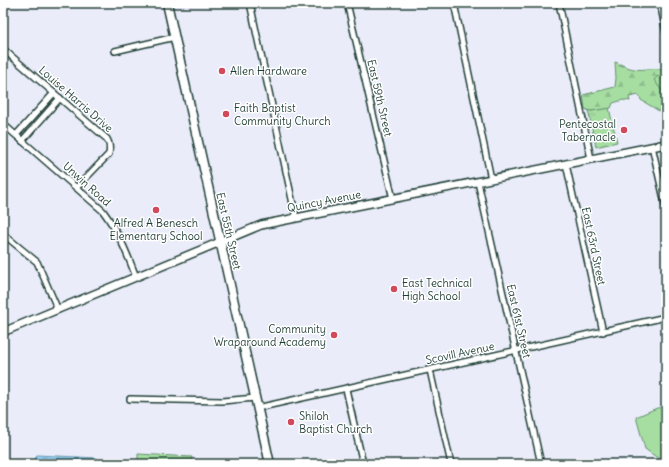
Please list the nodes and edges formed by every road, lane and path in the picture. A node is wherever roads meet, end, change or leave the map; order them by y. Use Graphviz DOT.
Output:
graph roads {
  1 [pos="167,3"];
  2 [pos="250,3"];
  3 [pos="347,3"];
  4 [pos="454,3"];
  5 [pos="559,3"];
  6 [pos="660,3"];
  7 [pos="666,32"];
  8 [pos="175,37"];
  9 [pos="3,49"];
  10 [pos="115,51"];
  11 [pos="54,93"];
  12 [pos="60,98"];
  13 [pos="3,124"];
  14 [pos="16,135"];
  15 [pos="22,141"];
  16 [pos="666,144"];
  17 [pos="652,146"];
  18 [pos="591,159"];
  19 [pos="566,164"];
  20 [pos="491,179"];
  21 [pos="478,182"];
  22 [pos="77,187"];
  23 [pos="393,198"];
  24 [pos="666,208"];
  25 [pos="296,218"];
  26 [pos="3,234"];
  27 [pos="220,242"];
  28 [pos="136,277"];
  29 [pos="58,310"];
  30 [pos="666,317"];
  31 [pos="3,332"];
  32 [pos="603,332"];
  33 [pos="516,351"];
  34 [pos="430,370"];
  35 [pos="346,389"];
  36 [pos="255,398"];
  37 [pos="130,399"];
  38 [pos="257,408"];
  39 [pos="270,464"];
  40 [pos="363,464"];
  41 [pos="451,464"];
  42 [pos="542,464"];
  1 -- 8 [label="main road, East 55th Street"];
  2 -- 25 [label="street"];
  3 -- 23 [label="street, East 59th Street"];
  4 -- 20 [label="street"];
  5 -- 18 [label="street"];
  6 -- 7 [label="street"];
  8 -- 10 [label="street"];
  8 -- 27 [label="main road, East 55th Street"];
  9 -- 11 [label="street, Louise Harris Drive"];
  11 -- 12 [label="street, Louise Harris Drive"];
  11 -- 14 [label="street"];
  12 -- 15 [label="street"];
  12 -- 22 [label="street, Louise Harris Drive"];
  13 -- 14 [label="street, Unwin Road"];
  14 -- 15 [label="street, Unwin Road"];
  15 -- 22 [label="street, Unwin Road"];
  16 -- 17 [label="street, Quincy Avenue"];
  17 -- 18 [label="street, Quincy Avenue"];
  17 -- 24 [label="street"];
  18 -- 19 [label="street, Quincy Avenue"];
  19 -- 20 [label="street, Quincy Avenue"];
  19 -- 32 [label="street, East 63rd Street"];
  20 -- 21 [label="street, Quincy Avenue"];
  21 -- 23 [label="street, Quincy Avenue"];
  21 -- 33 [label="street, East 61st Street"];
  22 -- 28 [label="street, Unwin Road"];
  23 -- 25 [label="street, Quincy Avenue"];
  25 -- 27 [label="street, Quincy Avenue"];
  26 -- 29 [label="street"];
  27 -- 28 [label="street, Quincy Avenue"];
  27 -- 36 [label="main road, East 55th Street"];
  28 -- 29 [label="street, Quincy Avenue"];
  29 -- 31 [label="street, Quincy Avenue"];
  30 -- 32 [label="street, Scovill Avenue"];
  32 -- 33 [label="street, Scovill Avenue"];
  33 -- 34 [label="street, Scovill Avenue"];
  33 -- 42 [label="street, East 61st Street"];
  34 -- 35 [label="street, Scovill Avenue"];
  34 -- 41 [label="street"];
  35 -- 38 [label="street, Scovill Avenue"];
  35 -- 40 [label="street"];
  36 -- 37 [label="street"];
  36 -- 38 [label="main road, East 55th Street"];
  38 -- 39 [label="main road, East 55th Street"];
}
